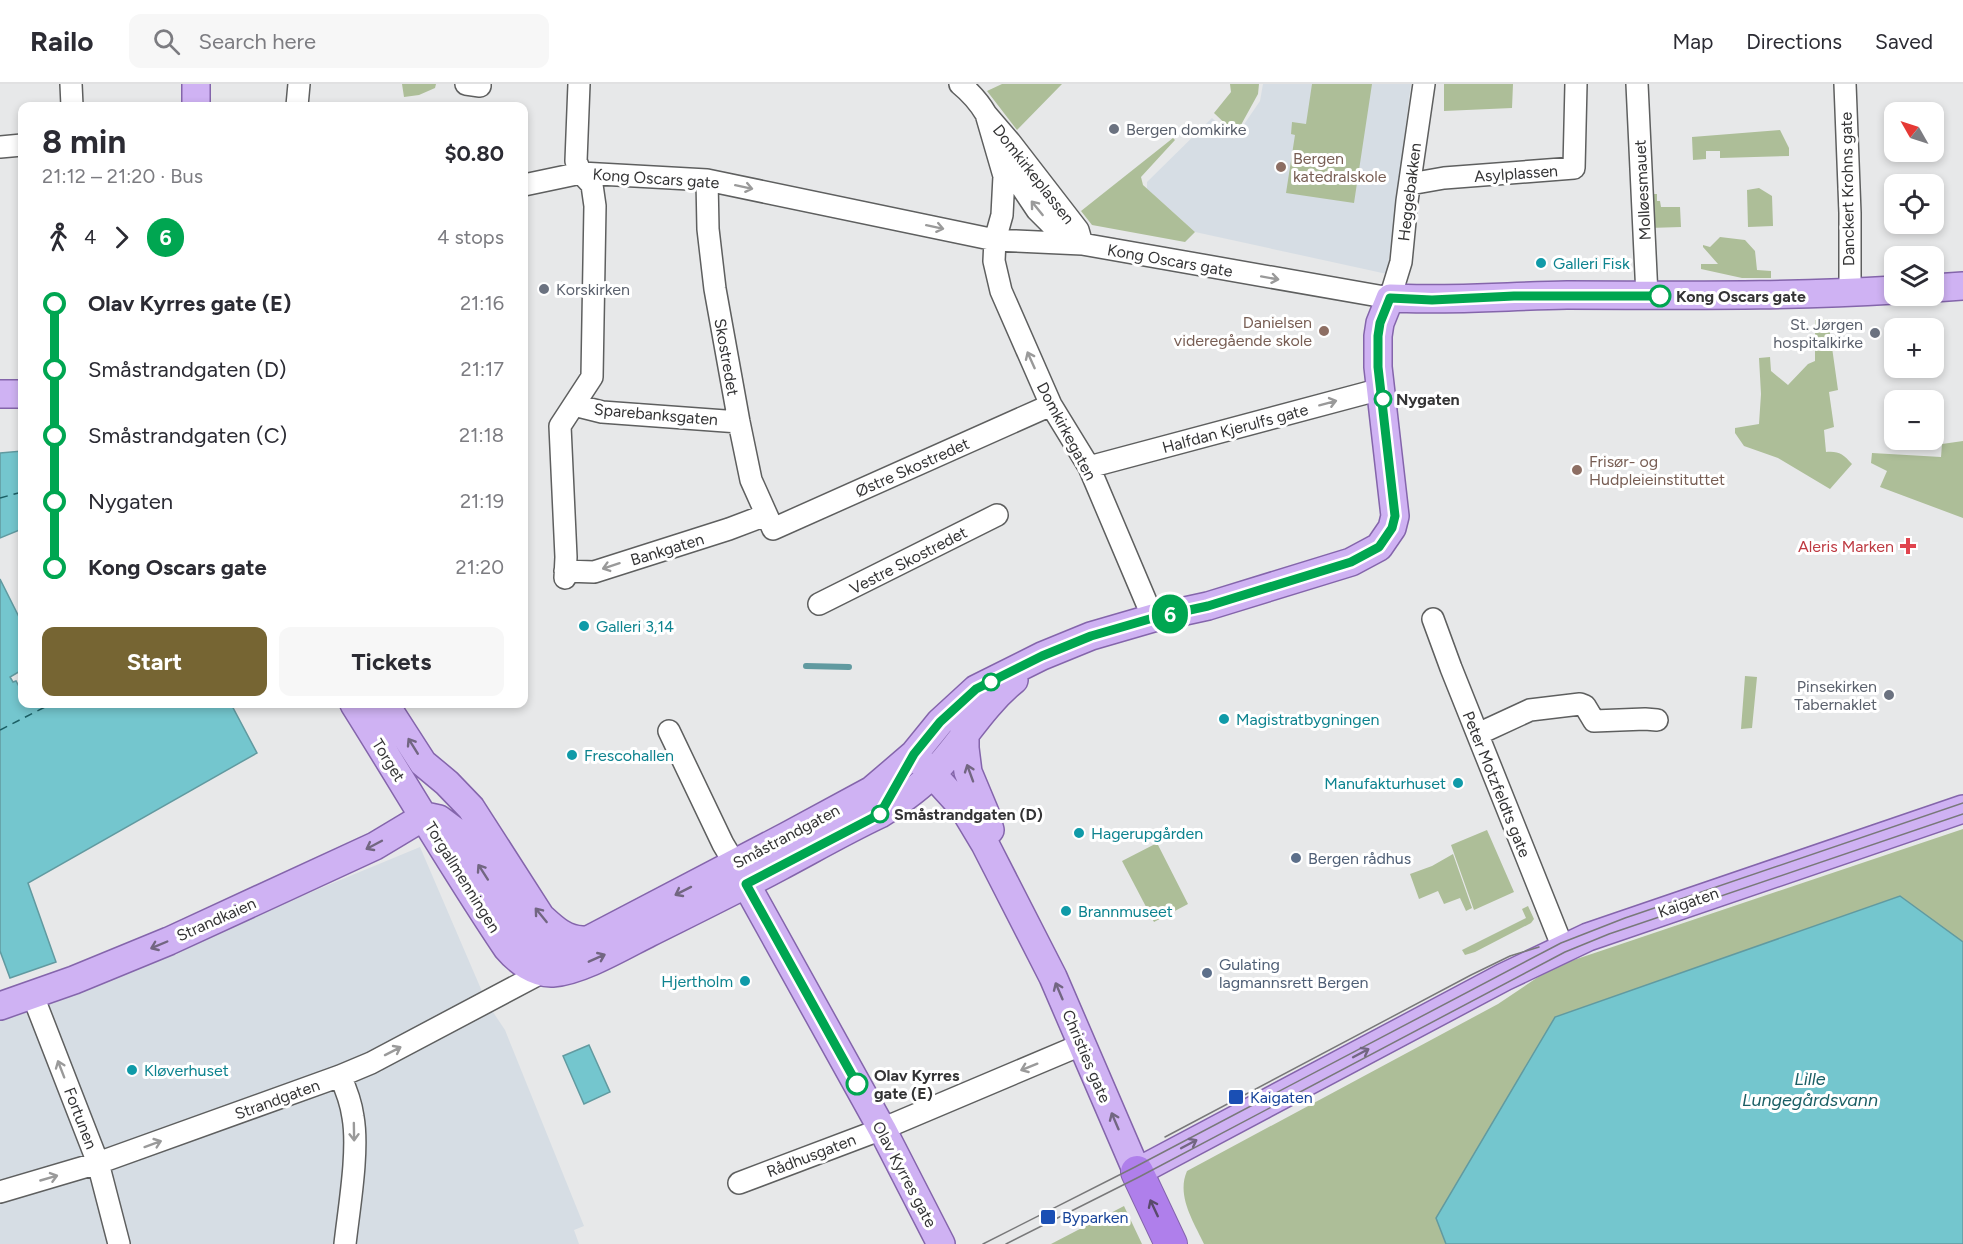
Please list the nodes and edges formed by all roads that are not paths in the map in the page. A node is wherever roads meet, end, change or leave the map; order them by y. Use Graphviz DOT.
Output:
graph roads {
  1 [pos="71,84"];
  2 [pos="196,84"];
  3 [pos="299,84"];
  4 [pos="579,84"];
  5 [pos="1424,84"];
  6 [pos="1576,84"];
  7 [pos="1637,84"];
  8 [pos="1845,84"];
  9 [pos="966,89"];
  10 [pos="72,102"];
  11 [pos="196,102"];
  12 [pos="297,102"];
  13 [pos="986,114"];
  14 [pos="18,145"];
  15 [pos="996,145"];
  16 [pos="0,147"];
  17 [pos="581,173"];
  18 [pos="707,180"];
  19 [pos="528,183"];
  20 [pos="1410,184"];
  21 [pos="995,240"];
  22 [pos="1083,244"];
  23 [pos="1963,286"];
  24 [pos="1944,287"];
  25 [pos="1884,291"];
  26 [pos="1850,293"];
  27 [pos="1647,296"];
  28 [pos="1390,298"];
  29 [pos="1381,389"];
  30 [pos="0,394"];
  31 [pos="18,394"];
  32 [pos="574,405"];
  33 [pos="1051,405"];
  34 [pos="739,422"];
  35 [pos="1089,467"];
  36 [pos="997,515"];
  37 [pos="769,522"];
  38 [pos="819,604"];
  39 [pos="1153,618"];
  40 [pos="1433,619"];
  41 [pos="1042,656"];
  42 [pos="357,708"];
  43 [pos="388,708"];
  44 [pos="1657,720"];
  45 [pos="669,731"];
  46 [pos="1478,734"];
  47 [pos="965,735"];
  48 [pos="914,754"];
  49 [pos="933,774"];
  50 [pos="1963,809"];
  51 [pos="880,814"];
  52 [pos="425,816"];
  53 [pos="998,869"];
  54 [pos="740,874"];
  55 [pos="590,939"];
  56 [pos="1563,948"];
  57 [pos="541,973"];
  58 [pos="33,996"];
  59 [pos="0,1006"];
  60 [pos="1083,1044"];
  61 [pos="340,1076"];
  62 [pos="887,1127"];
  63 [pos="98,1163"];
  64 [pos="1137,1172"];
  65 [pos="740,1183"];
  66 [pos="0,1192"];
  67 [pos="119,1244"];
  68 [pos="345,1244"];
  69 [pos="941,1244"];
  70 [pos="1171,1244"];
  1 -- 10 [label="street"];
  2 -- 11 [label="main road"];
  3 -- 12 [label="street"];
  4 -- 17 [label="street"];
  5 -- 20 [label="street, Heggebakken"];
  6 -- 20 [label="street, Asylplassen"];
  7 -- 27 [label="street, Molløesmauet"];
  8 -- 26 [label="street, Danckert Krohns gate"];
  9 -- 13 [label="street, Domkirkeplassen"];
  13 -- 15 [label="street, Domkirkeplassen"];
  13 -- 22 [label="street, Domkirkeplassen"];
  14 -- 16 [label="street"];
  15 -- 21 [label="street, Domkirkeplassen"];
  22 -- 15 [label="street, Domkirkeplassen, one-way"];
  17 -- 18 [label="street, Kong Oscars gate"];
  17 -- 19 [label="street, Kong Oscars gate"];
  17 -- 32 [label="street"];
  18 -- 21 [label="street, Kong Oscars gate, one-way"];
  18 -- 34 [label="street, Skostredet"];
  20 -- 28 [label="street, Heggebakken"];
  21 -- 22 [label="street, Kong Oscars gate"];
  33 -- 21 [label="street, Domkirkegaten, one-way"];
  22 -- 28 [label="street, Kong Oscars gate, one-way"];
  23 -- 24 [label="main road"];
  25 -- 26 [label="main road, Kong Oscars gate"];
  26 -- 27 [label="main road, Kong Oscars gate"];
  27 -- 28 [label="main road, Kong Oscars gate"];
  28 -- 29 [label="main road"];
  35 -- 29 [label="street, Halfdan Kjerulfs gate, one-way"];
  29 -- 39 [label="main road"];
  30 -- 31 [label="main road"];
  32 -- 34 [label="street, Sparebanksgaten"];
  37 -- 32 [label="street, Bankgaten, one-way"];
  33 -- 35 [label="street, Domkirkegaten"];
  33 -- 37 [label="street, Østre Skostredet"];
  34 -- 37 [label="street, Skostredet"];
  35 -- 39 [label="street, Domkirkegaten"];
  36 -- 38 [label="street, Vestre Skostredet"];
  39 -- 41 [label="main road"];
  40 -- 46 [label="street, Peter Motzfeldts gate"];
  41 -- 47 [label="main road, Småstrandgaten"];
  41 -- 48 [label="main road"];
  42 -- 52 [label="main road, Torget"];
  55 -- 43 [label="main road, Torget, one-way"];
  44 -- 46 [label="street"];
  45 -- 54 [label="street, Olav Kyrres gate"];
  46 -- 56 [label="street, Peter Motzfeldts gate"];
  47 -- 49 [label="main road, Småstrandgaten"];
  53 -- 47 [label="main road, Christies gate, one-way"];
  48 -- 49 [label="main road, Christies gate"];
  48 -- 51 [label="main road"];
  48 -- 54 [label="main road, Småstrandgaten"];
  49 -- 51 [label="main road, Småstrandgaten"];
  49 -- 53 [label="main road, Christies gate"];
  50 -- 56 [label="main road, Kaigaten"];
  51 -- 54 [label="main road, Småstrandgaten"];
  55 -- 52 [label="main road, Torgallmenningen, one-way"];
  52 -- 57 [label="main road, Torgallmenningen"];
  52 -- 58 [label="main road, Strandkaien, one-way"];
  60 -- 53 [label="main road, Christies gate, one-way"];
  54 -- 55 [label="main road, Småstrandgaten, one-way"];
  57 -- 54 [label="main road, Småstrandgaten, one-way"];
  54 -- 62 [label="main road, Olav Kyrres gate"];
  64 -- 56 [label="main road, Kaigaten, one-way"];
  61 -- 57 [label="street, Strandgaten, one-way"];
  58 -- 59 [label="main road, Strandkaien"];
  63 -- 58 [label="street, Fortunen, one-way"];
  60 -- 62 [label="street, Rådhusgaten, one-way"];
  64 -- 60 [label="main road, Christies gate, one-way"];
  63 -- 61 [label="street, Strandgaten, one-way"];
  61 -- 68 [label="street, one-way"];
  62 -- 65 [label="street, Rådhusgaten"];
  62 -- 69 [label="main road, Olav Kyrres gate"];
  66 -- 63 [label="street, Strandgaten, one-way"];
  63 -- 67 [label="street, Fortunen"];
  70 -- 64 [label="highway, Christies gate, one-way"];
}
